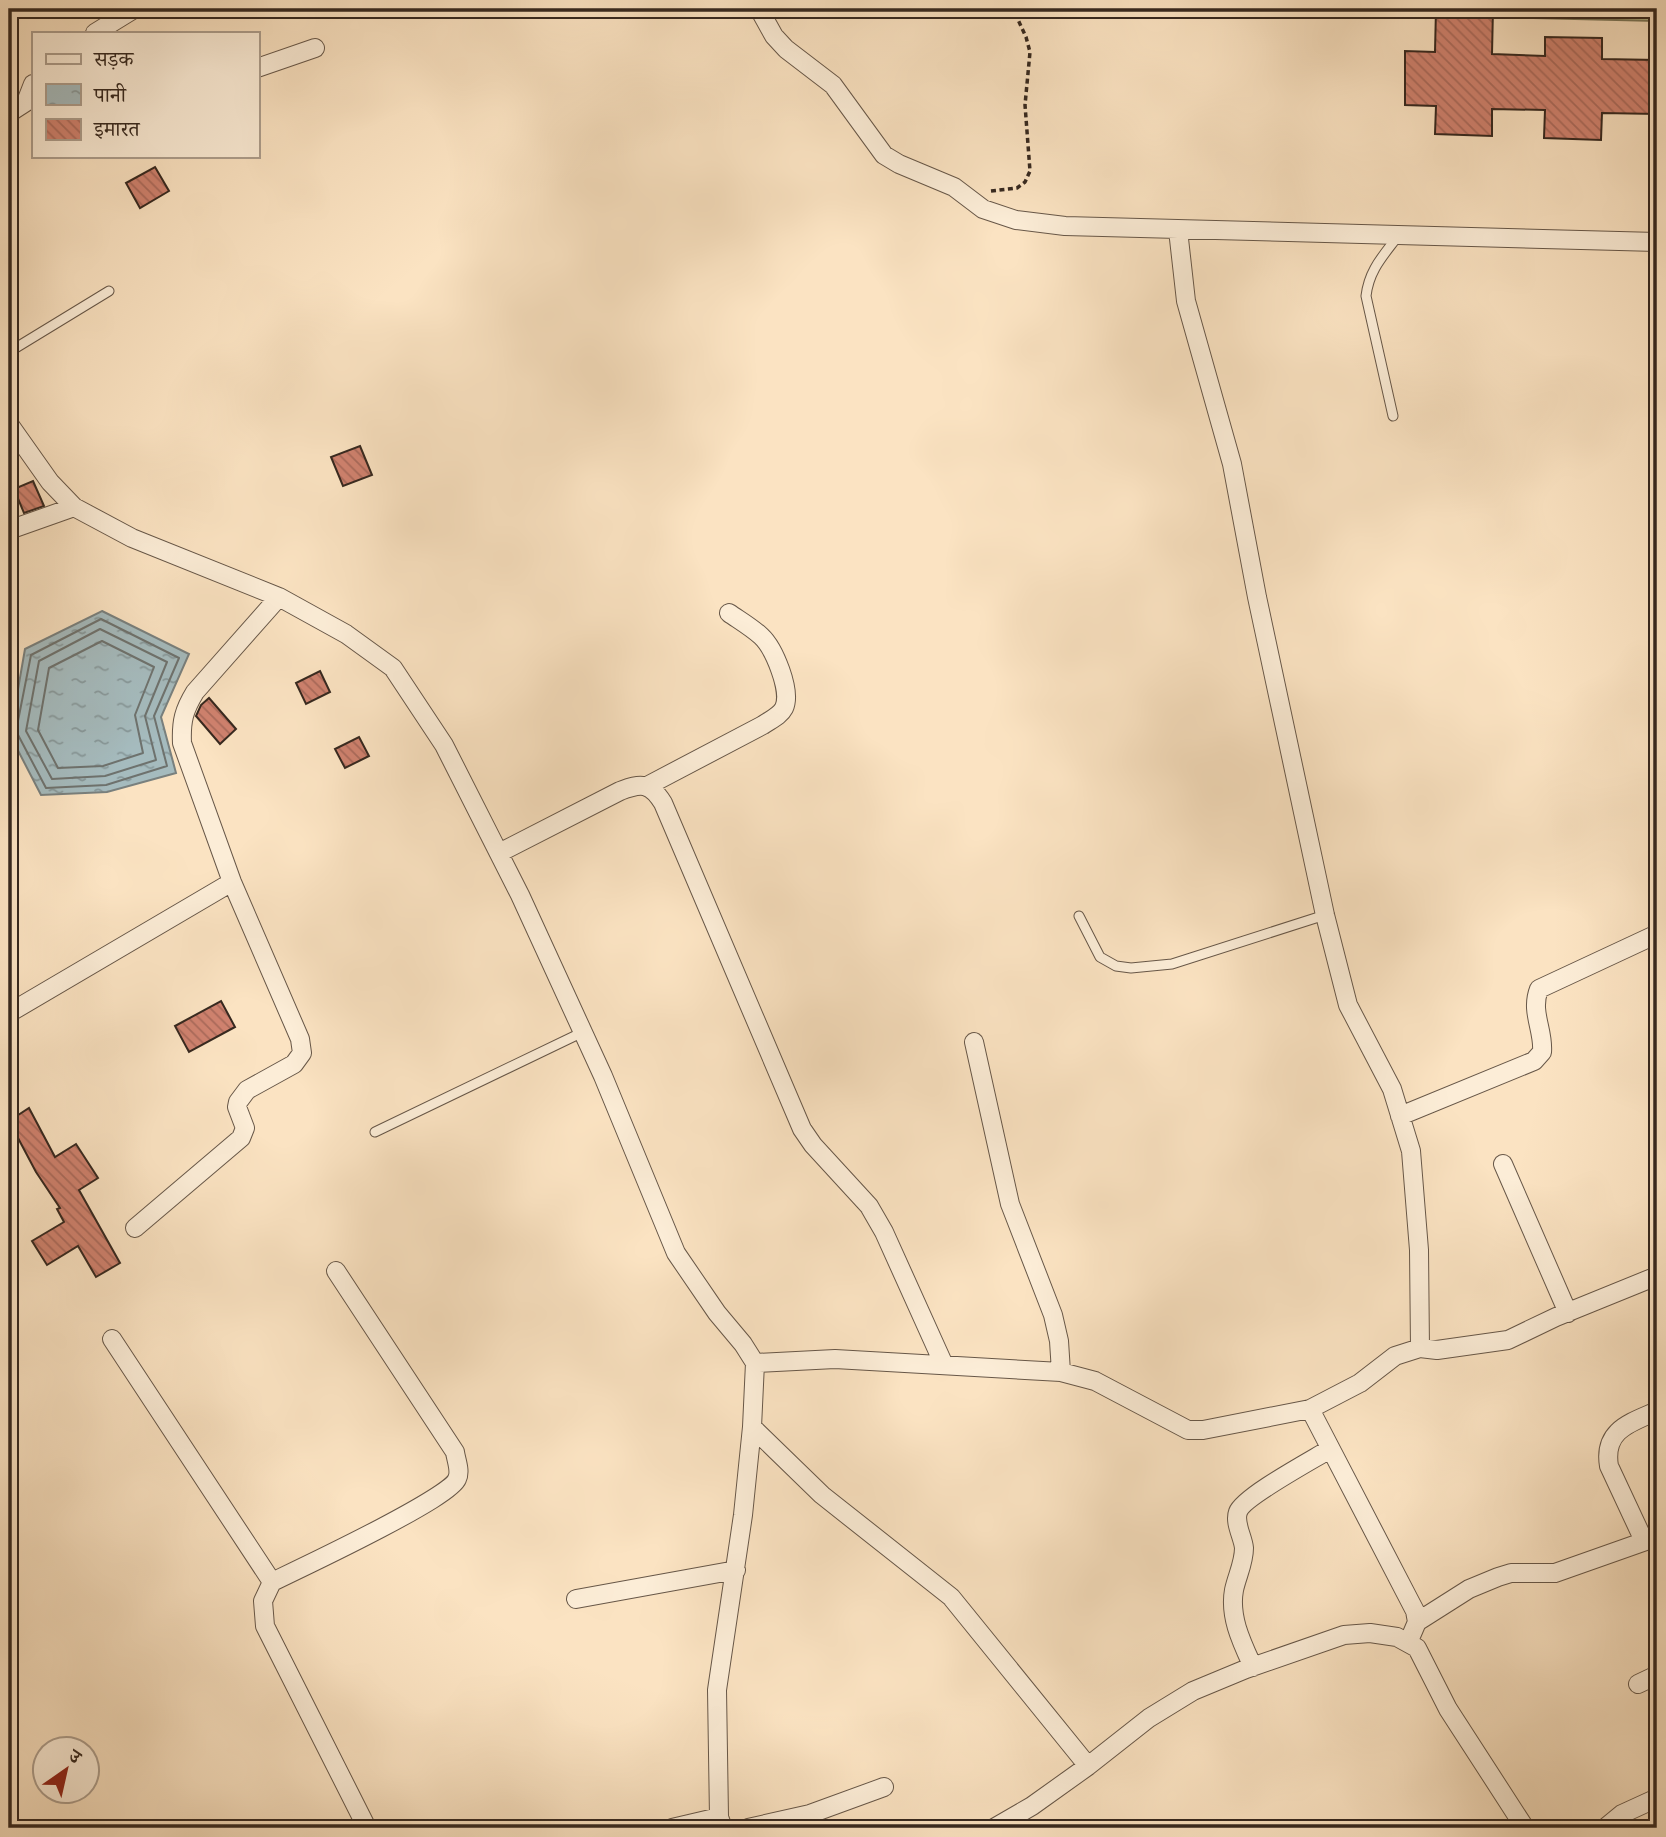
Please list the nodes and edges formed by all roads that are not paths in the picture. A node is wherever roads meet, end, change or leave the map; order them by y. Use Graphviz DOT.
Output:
graph roads {
  1 [pos="134,9"];
  2 [pos="760,9"];
  3 [pos="97,32"];
  4 [pos="316,48"];
  5 [pos="259,67"];
  6 [pos="29,103"];
  7 [pos="9,113"];
  8 [pos="1178,230"];
  9 [pos="1398,236"];
  10 [pos="1657,242"];
  11 [pos="109,291"];
  12 [pos="9,352"];
  13 [pos="1393,416"];
  14 [pos="9,424"];
  15 [pos="74,507"];
  16 [pos="9,530"];
  17 [pos="279,597"];
  18 [pos="729,612"];
  19 [pos="647,786"];
  20 [pos="499,853"];
  21 [pos="232,882"];
  22 [pos="1325,915"];
  23 [pos="1079,916"];
  24 [pos="1657,933"];
  25 [pos="9,1013"];
  26 [pos="583,1032"];
  27 [pos="974,1042"];
  28 [pos="1400,1116"];
  29 [pos="375,1132"];
  30 [pos="1503,1164"];
  31 [pos="135,1228"];
  32 [pos="336,1271"];
  33 [pos="1657,1276"];
  34 [pos="1568,1312"];
  35 [pos="112,1339"];
  36 [pos="1420,1348"];
  37 [pos="755,1363"];
  38 [pos="944,1365"];
  39 [pos="1061,1372"];
  40 [pos="1310,1409"];
  41 [pos="1657,1410"];
  42 [pos="752,1427"];
  43 [pos="1330,1449"];
  44 [pos="1651,1539"];
  45 [pos="736,1570"];
  46 [pos="272,1582"];
  47 [pos="576,1599"];
  48 [pos="1417,1622"];
  49 [pos="1408,1643"];
  50 [pos="1253,1667"];
  51 [pos="1657,1675"];
  52 [pos="1638,1684"];
  53 [pos="1088,1766"];
  54 [pos="884,1787"];
  55 [pos="1657,1798"];
  56 [pos="721,1823"];
  57 [pos="368,1828"];
  58 [pos="672,1828"];
  59 [pos="748,1828"];
  60 [pos="994,1828"];
  61 [pos="1525,1828"];
  62 [pos="1605,1828"];
  1 -- 3 [label="street"];
  2 -- 8 [label="street"];
  4 -- 5 [label="street"];
  6 -- 7 [label="street"];
  8 -- 9 [label="street"];
  8 -- 22 [label="street"];
  9 -- 10 [label="street"];
  9 -- 13 [label="lane"];
  11 -- 12 [label="lane"];
  14 -- 15 [label="street"];
  15 -- 16 [label="street"];
  15 -- 17 [label="street"];
  17 -- 20 [label="street"];
  17 -- 21 [label="street"];
  18 -- 19 [label="street"];
  19 -- 20 [label="street"];
  19 -- 38 [label="street"];
  20 -- 26 [label="street"];
  21 -- 25 [label="street"];
  21 -- 31 [label="street"];
  22 -- 23 [label="lane"];
  22 -- 28 [label="street"];
  24 -- 28 [label="street"];
  26 -- 29 [label="lane"];
  26 -- 37 [label="street"];
  27 -- 39 [label="street"];
  28 -- 36 [label="street"];
  30 -- 34 [label="street"];
  32 -- 46 [label="street"];
  33 -- 34 [label="street"];
  34 -- 36 [label="street"];
  35 -- 46 [label="street"];
  36 -- 40 [label="street"];
  37 -- 38 [label="street"];
  37 -- 42 [label="street"];
  38 -- 39 [label="street"];
  39 -- 40 [label="street"];
  40 -- 43 [label="street"];
  41 -- 44 [label="street"];
  42 -- 45 [label="street"];
  42 -- 53 [label="street"];
  43 -- 48 [label="street"];
  43 -- 50 [label="street"];
  44 -- 48 [label="street"];
  45 -- 47 [label="street"];
  45 -- 56 [label="street"];
  46 -- 57 [label="street"];
  48 -- 49 [label="street"];
  49 -- 50 [label="street"];
  49 -- 61 [label="street"];
  50 -- 53 [label="street"];
  51 -- 52 [label="street"];
  53 -- 60 [label="street"];
  54 -- 59 [label="street"];
  55 -- 62 [label="street"];
  56 -- 58 [label="street"];
}
